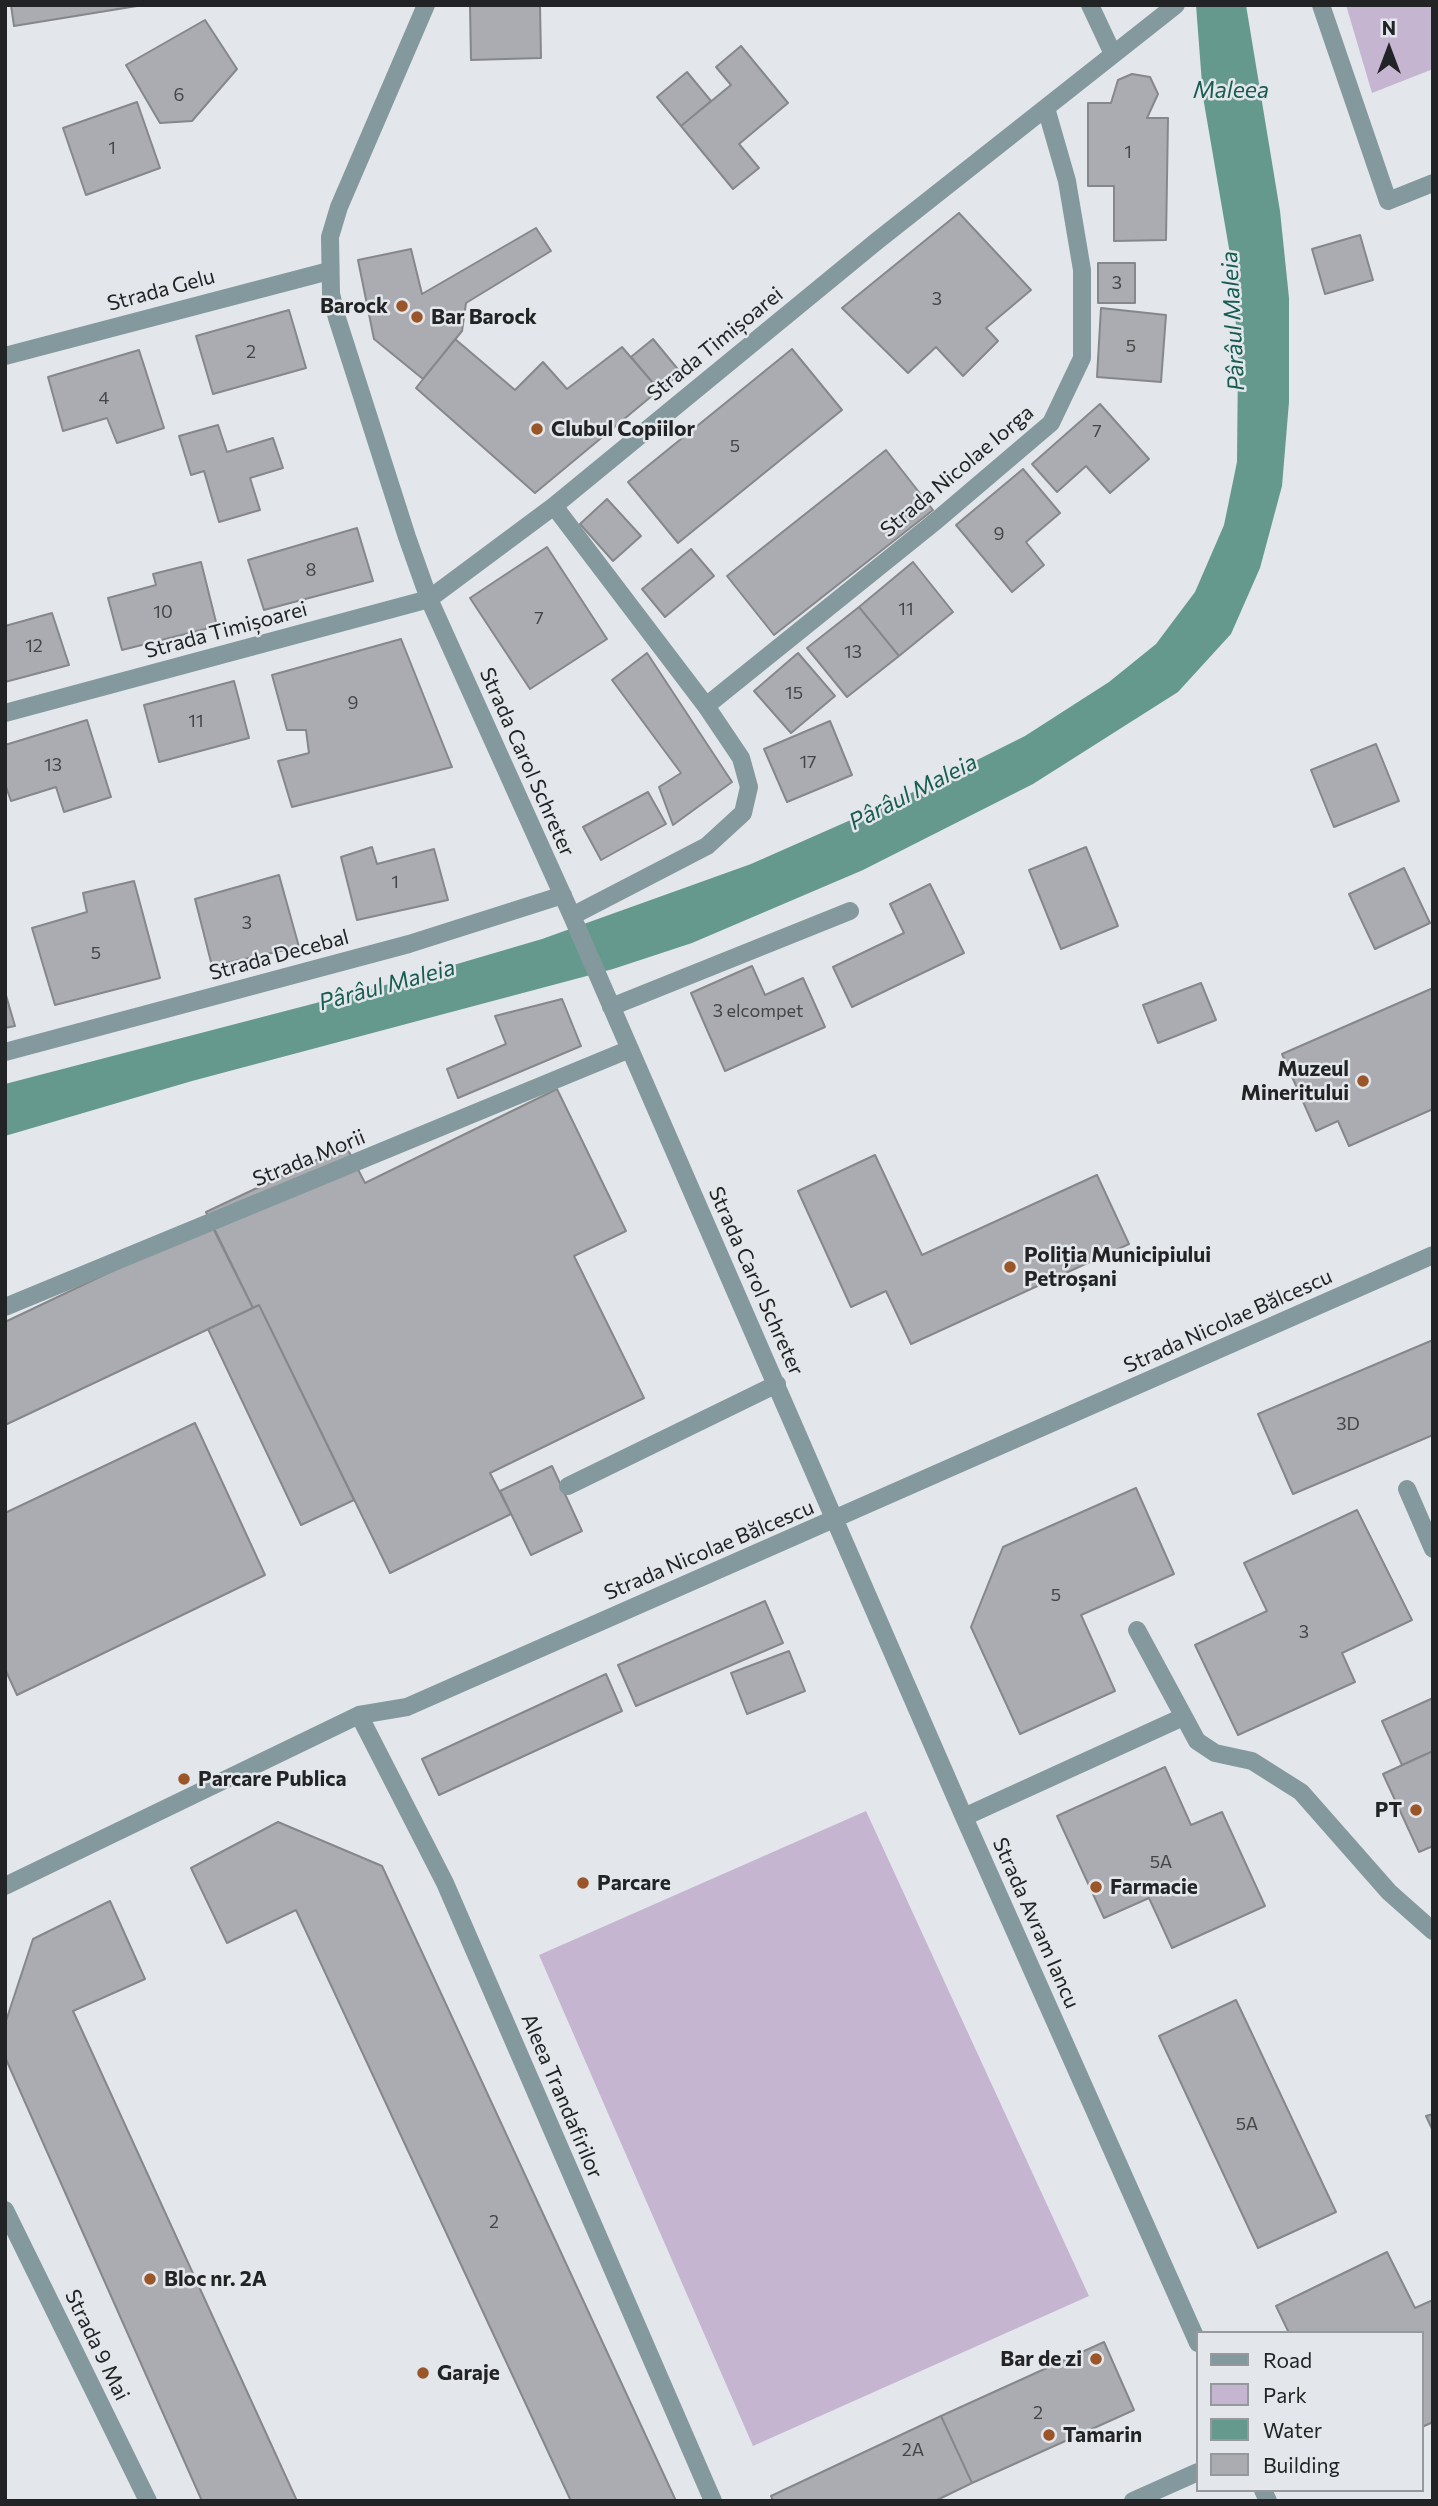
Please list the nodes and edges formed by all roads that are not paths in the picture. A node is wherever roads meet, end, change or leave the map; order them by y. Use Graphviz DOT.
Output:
graph roads {
  1 [pos="426,5"];
  2 [pos="1090,5"];
  3 [pos="1176,5"];
  4 [pos="1321,5"];
  5 [pos="1113,54"];
  6 [pos="1046,108"];
  7 [pos="1433,183"];
  8 [pos="329,271"];
  9 [pos="5,356"];
  10 [pos="554,506"];
  11 [pos="429,599"];
  12 [pos="706,706"];
  13 [pos="5,713"];
  14 [pos="563,895"];
  15 [pos="850,911"];
  16 [pos="572,916"];
  17 [pos="611,1007"];
  18 [pos="630,1049"];
  19 [pos="5,1052"];
  20 [pos="1433,1255"];
  21 [pos="5,1307"];
  22 [pos="777,1384"];
  23 [pos="568,1486"];
  24 [pos="1406,1489"];
  25 [pos="837,1520"];
  26 [pos="1433,1549"];
  27 [pos="1138,1630"];
  28 [pos="359,1715"];
  29 [pos="1183,1717"];
  30 [pos="964,1817"];
  31 [pos="5,1886"];
  32 [pos="1433,1931"];
  33 [pos="5,2210"];
  34 [pos="1196,2339"];
  35 [pos="1196,2473"];
  36 [pos="148,2501"];
  37 [pos="713,2501"];
  38 [pos="1133,2501"];
  1 -- 8 [label="street, Strada Carol Schreter"];
  2 -- 5 [label="street"];
  3 -- 5 [label="street, Strada Timișoarei"];
  4 -- 7 [label="street"];
  5 -- 6 [label="street, Strada Timișoarei"];
  6 -- 10 [label="street, Strada Timișoarei"];
  6 -- 12 [label="street, Strada Nicolae Iorga"];
  8 -- 9 [label="street, Strada Gelu"];
  8 -- 11 [label="street, Strada Carol Schreter"];
  10 -- 11 [label="street, Strada Timișoarei"];
  10 -- 12 [label="street"];
  11 -- 13 [label="street, Strada Timișoarei"];
  11 -- 14 [label="street, Strada Carol Schreter"];
  12 -- 16 [label="street"];
  14 -- 16 [label="street, Strada Carol Schreter"];
  14 -- 19 [label="street, Strada Decebal"];
  15 -- 17 [label="street"];
  16 -- 17 [label="street, Strada Carol Schreter"];
  17 -- 18 [label="street, Strada Carol Schreter"];
  18 -- 21 [label="street, Strada Morii"];
  18 -- 22 [label="street, Strada Carol Schreter"];
  20 -- 25 [label="street, Strada Nicolae Bălcescu"];
  22 -- 23 [label="street"];
  22 -- 25 [label="street, Strada Carol Schreter"];
  24 -- 26 [label="street"];
  25 -- 28 [label="street, Strada Nicolae Bălcescu"];
  25 -- 30 [label="street, Strada Avram Iancu"];
  27 -- 29 [label="street"];
  28 -- 31 [label="street, Strada Nicolae Bălcescu"];
  28 -- 37 [label="street, Aleea Trandafirilor"];
  29 -- 30 [label="street"];
  29 -- 32 [label="street"];
  30 -- 34 [label="street, Strada Avram Iancu"];
  33 -- 36 [label="street, Strada 9 Mai"];
  35 -- 38 [label="street"];
}
